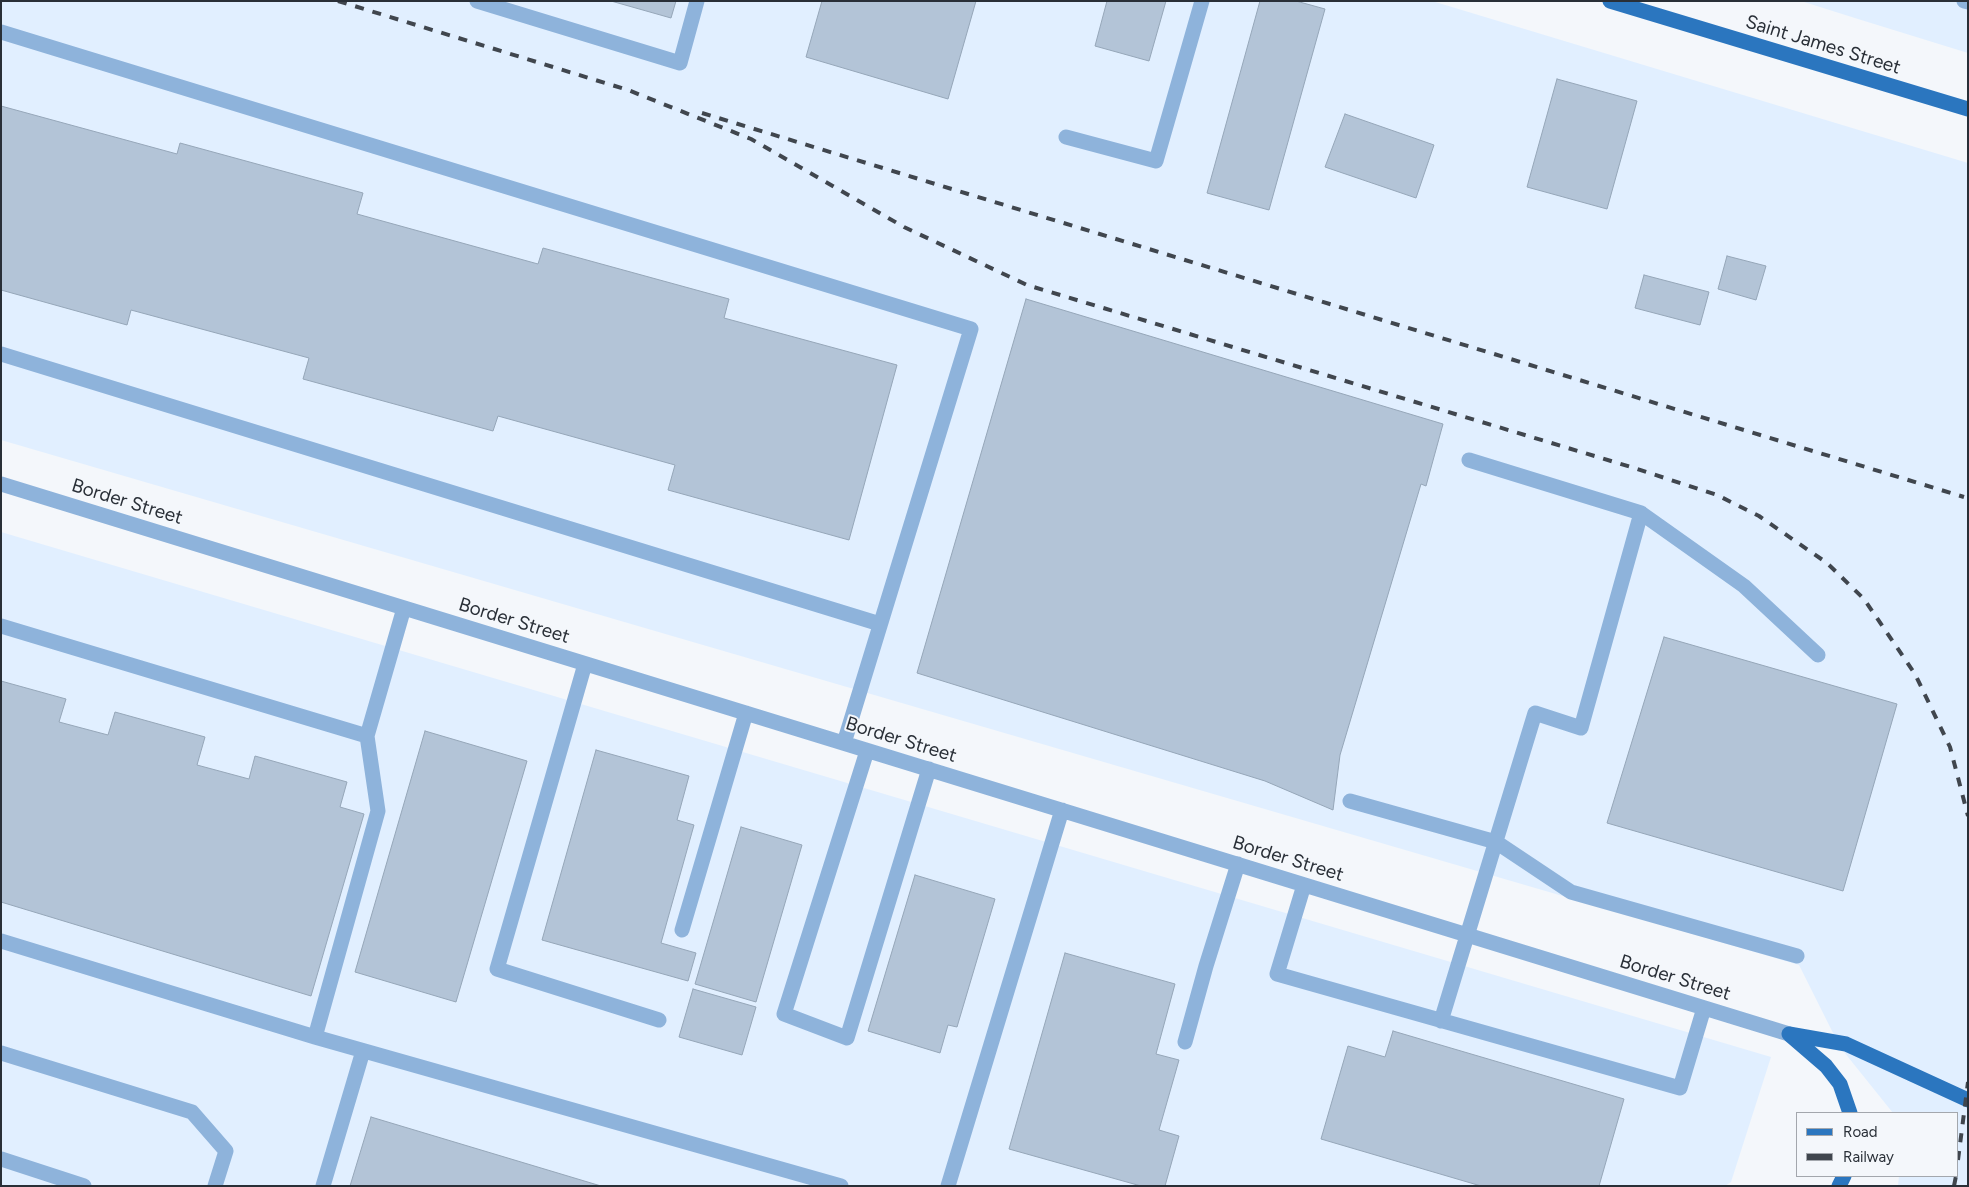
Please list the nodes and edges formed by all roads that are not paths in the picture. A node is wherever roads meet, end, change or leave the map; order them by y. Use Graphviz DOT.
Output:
graph roads {
  1 [pos="477,1"];
  2 [pos="697,1"];
  3 [pos="1202,1"];
  4 [pos="1617,2"];
  5 [pos="1,32"];
  6 [pos="1968,109"];
  7 [pos="1066,137"];
  8 [pos="1,354"];
  9 [pos="1469,460"];
  10 [pos="1,484"];
  11 [pos="1641,513"];
  12 [pos="404,608"];
  13 [pos="880,624"];
  14 [pos="1,626"];
  15 [pos="1818,655"];
  16 [pos="585,664"];
  17 [pos="746,713"];
  18 [pos="367,736"];
  19 [pos="844,743"];
  20 [pos="867,750"];
  21 [pos="929,769"];
  22 [pos="1350,801"];
  23 [pos="1062,810"];
  24 [pos="1496,842"];
  25 [pos="1238,864"];
  26 [pos="1304,885"];
  27 [pos="682,930"];
  28 [pos="1468,936"];
  29 [pos="1,941"];
  30 [pos="1797,956"];
  31 [pos="1704,1008"];
  32 [pos="659,1020"];
  33 [pos="1441,1021"];
  34 [pos="1789,1034"];
  35 [pos="315,1037"];
  36 [pos="1184,1042"];
  37 [pos="363,1051"];
  38 [pos="1,1053"];
  39 [pos="1968,1100"];
  40 [pos="1850,1112"];
  41 [pos="1,1159"];
  42 [pos="84,1186"];
  43 [pos="215,1186"];
  44 [pos="323,1186"];
  45 [pos="841,1186"];
  46 [pos="948,1186"];
  1 -- 2 [label="street"];
  3 -- 7 [label="street"];
  4 -- 6 [label="main road, Saint James Street"];
  5 -- 13 [label="street"];
  8 -- 13 [label="street"];
  9 -- 11 [label="street"];
  10 -- 12 [label="street, Border Street"];
  11 -- 15 [label="street"];
  11 -- 24 [label="street"];
  12 -- 16 [label="street, Border Street"];
  12 -- 18 [label="street"];
  13 -- 19 [label="street"];
  14 -- 18 [label="street"];
  16 -- 17 [label="street, Border Street"];
  16 -- 32 [label="street"];
  17 -- 19 [label="street, Border Street"];
  17 -- 27 [label="street"];
  18 -- 35 [label="street"];
  19 -- 20 [label="street, Border Street"];
  20 -- 21 [label="street, Border Street"];
  20 -- 21 [label="street"];
  21 -- 23 [label="street, Border Street"];
  22 -- 24 [label="street"];
  23 -- 25 [label="street, Border Street"];
  23 -- 46 [label="street"];
  24 -- 28 [label="street"];
  24 -- 30 [label="street"];
  25 -- 26 [label="street, Border Street"];
  25 -- 36 [label="street"];
  26 -- 28 [label="street, Border Street"];
  26 -- 33 [label="street"];
  28 -- 31 [label="street, Border Street"];
  28 -- 33 [label="street"];
  29 -- 35 [label="street"];
  31 -- 33 [label="street"];
  31 -- 34 [label="street, Border Street"];
  34 -- 39 [label="main road"];
  34 -- 40 [label="main road"];
  35 -- 37 [label="street"];
  37 -- 44 [label="street"];
  37 -- 45 [label="street"];
  38 -- 43 [label="street"];
  41 -- 42 [label="street"];
}
